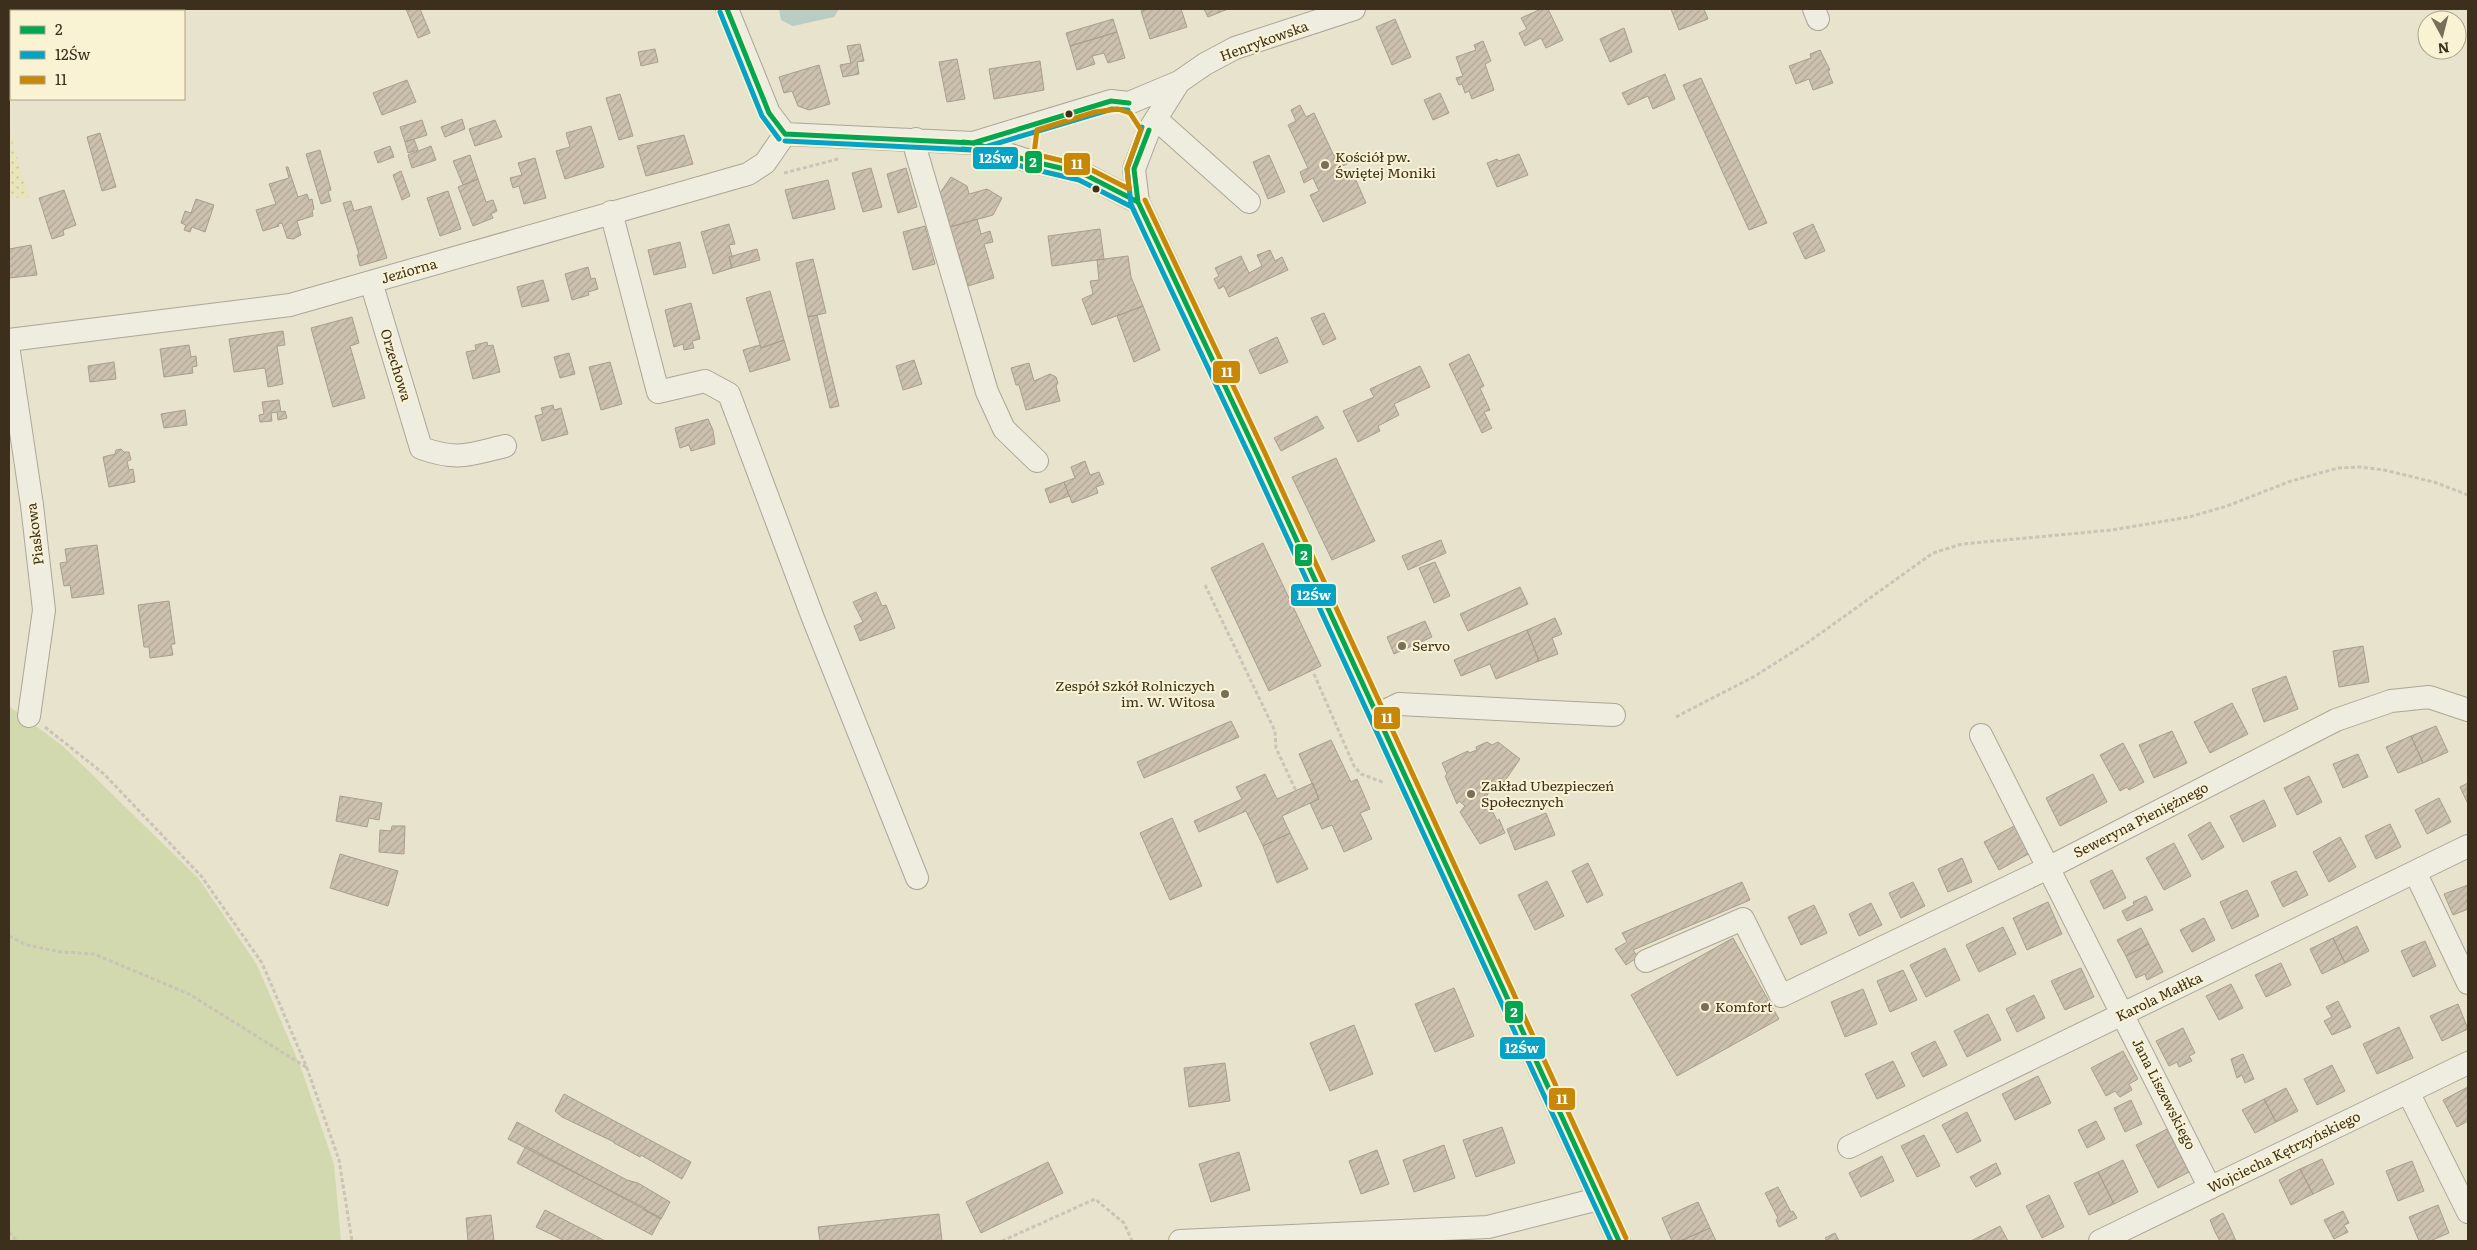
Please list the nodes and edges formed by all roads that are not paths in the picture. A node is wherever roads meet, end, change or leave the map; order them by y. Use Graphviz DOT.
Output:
graph roads {
  1 [pos="727,9"];
  2 [pos="1354,9"];
  3 [pos="1179,82"];
  4 [pos="1129,103"];
  5 [pos="1030,124"];
  6 [pos="1152,125"];
  7 [pos="785,134"];
  8 [pos="916,139"];
  9 [pos="973,143"];
  10 [pos="1026,160"];
  11 [pos="1134,169"];
  12 [pos="1082,173"];
  13 [pos="1138,202"];
  14 [pos="1249,202"];
  15 [pos="611,212"];
  16 [pos="371,282"];
  17 [pos="9,340"];
  18 [pos="9,352"];
  19 [pos="504,446"];
  20 [pos="1037,461"];
  21 [pos="2468,710"];
  22 [pos="1377,715"];
  23 [pos="1614,715"];
  24 [pos="29,716"];
  25 [pos="1981,736"];
  26 [pos="2468,846"];
  27 [pos="2048,868"];
  28 [pos="2415,872"];
  29 [pos="917,878"];
  30 [pos="1646,961"];
  31 [pos="2468,983"];
  32 [pos="2123,1014"];
  33 [pos="2468,1063"];
  34 [pos="2408,1092"];
  35 [pos="1849,1148"];
  36 [pos="2210,1188"];
  37 [pos="1598,1199"];
  38 [pos="2468,1212"];
  39 [pos="2131,1234"];
  40 [pos="1180,1241"];
  41 [pos="1619,1241"];
  42 [pos="2100,1241"];
  1 -- 7 [label="street"];
  2 -- 3 [label="street, Henrykowska"];
  3 -- 4 [label="street, Henrykowska"];
  3 -- 6 [label="street, Henrykowska"];
  4 -- 5 [label="street, Henrykowska"];
  4 -- 6 [label="street"];
  5 -- 9 [label="street, Henrykowska"];
  5 -- 10 [label="street"];
  6 -- 11 [label="street, Henrykowska"];
  6 -- 14 [label="street"];
  7 -- 8 [label="street"];
  7 -- 15 [label="street, Jeziorna"];
  8 -- 9 [label="street"];
  8 -- 20 [label="street"];
  9 -- 10 [label="street"];
  10 -- 12 [label="street"];
  11 -- 12 [label="street"];
  11 -- 13 [label="street, Henrykowska"];
  12 -- 13 [label="street"];
  13 -- 22 [label="street, Henrykowska"];
  15 -- 16 [label="street, Jeziorna"];
  15 -- 29 [label="street"];
  16 -- 17 [label="street, Jeziorna"];
  16 -- 19 [label="street, Orzechowa"];
  18 -- 24 [label="street, Piaskowa"];
  21 -- 27 [label="street, Seweryna Pieniężnego"];
  22 -- 23 [label="street"];
  22 -- 37 [label="street, Henrykowska"];
  25 -- 27 [label="street, Jana Liszewskiego"];
  26 -- 28 [label="street, Karola Małłka"];
  27 -- 30 [label="street, Seweryna Pieniężnego"];
  27 -- 32 [label="street, Jana Liszewskiego"];
  28 -- 31 [label="street"];
  28 -- 32 [label="street, Karola Małłka"];
  32 -- 35 [label="street, Karola Małłka"];
  32 -- 36 [label="street, Jana Liszewskiego"];
  33 -- 34 [label="street, Wojciecha Kętrzyńskiego"];
  34 -- 36 [label="street, Wojciecha Kętrzyńskiego"];
  34 -- 38 [label="street"];
  36 -- 39 [label="street, Wojciecha Kętrzyńskiego"];
  37 -- 40 [label="street"];
  37 -- 41 [label="street, Henrykowska"];
  39 -- 42 [label="street, Wojciecha Kętrzyńskiego"];
}
